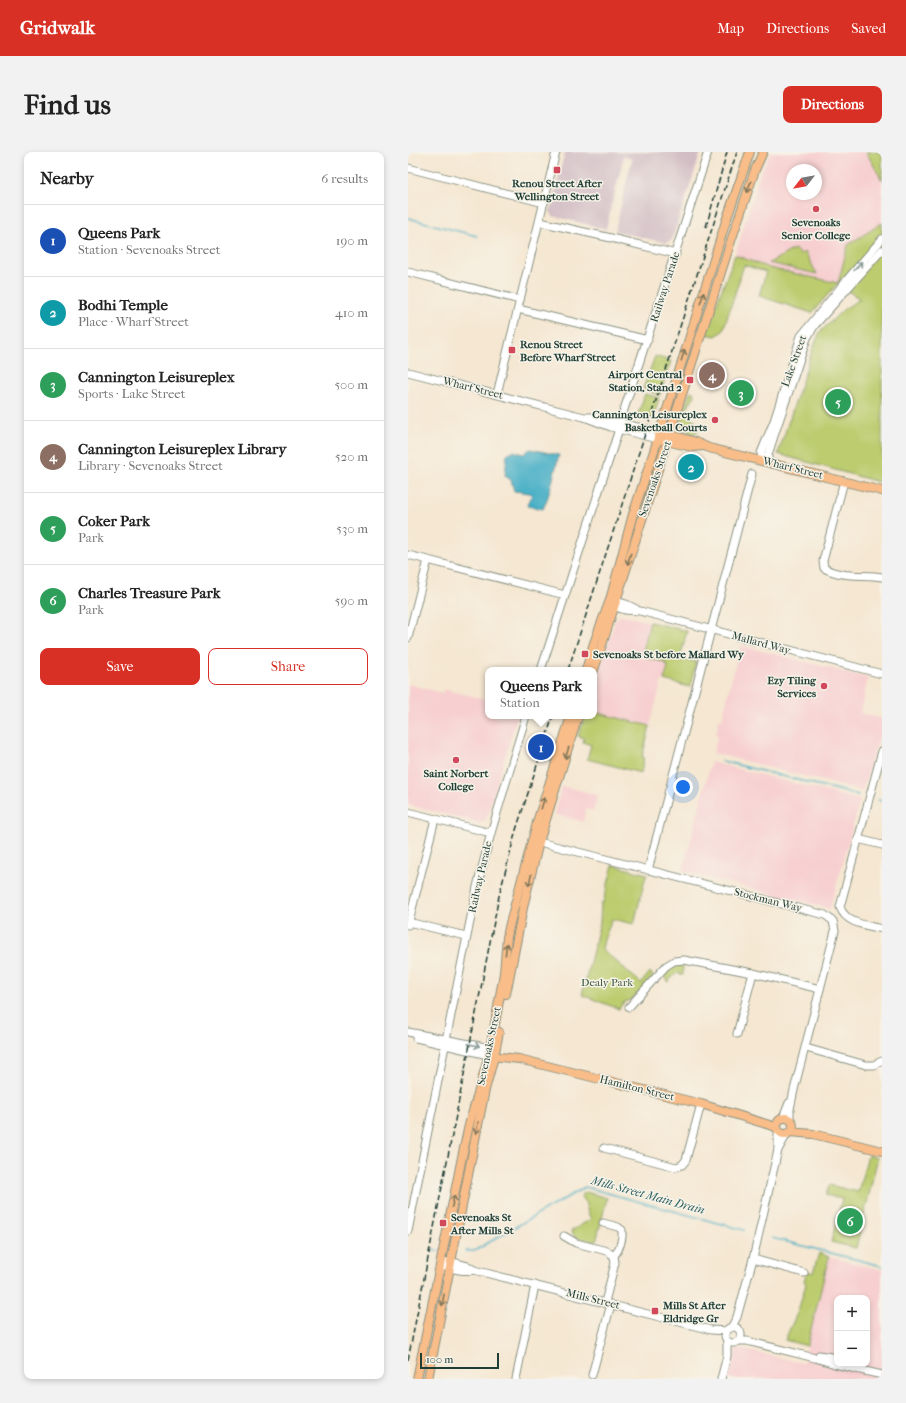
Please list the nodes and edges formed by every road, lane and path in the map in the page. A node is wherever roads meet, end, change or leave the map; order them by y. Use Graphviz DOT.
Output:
graph roads {
  1 [pos="556,152"];
  2 [pos="708,152"];
  3 [pos="762,152"];
  4 [pos="749,155"];
  5 [pos="408,168"];
  6 [pos="755,170"];
  7 [pos="544,203"];
  8 [pos="728,216"];
  9 [pos="540,222"];
  10 [pos="737,223"];
  11 [pos="882,239"];
  12 [pos="882,250"];
  13 [pos="676,254"];
  14 [pos="408,272"];
  15 [pos="520,300"];
  16 [pos="518,309"];
  17 [pos="648,340"];
  18 [pos="408,372"];
  19 [pos="497,394"];
  20 [pos="620,426"];
  21 [pos="658,436"];
  22 [pos="669,438"];
  23 [pos="765,461"];
  24 [pos="752,474"];
  25 [pos="844,481"];
  26 [pos="882,491"];
  27 [pos="408,555"];
  28 [pos="428,560"];
  29 [pos="882,577"];
  30 [pos="565,595"];
  31 [pos="612,603"];
  32 [pos="710,630"];
  33 [pos="408,638"];
  34 [pos="542,667"];
  35 [pos="587,667"];
  36 [pos="595,667"];
  37 [pos="882,674"];
  38 [pos="525,719"];
  39 [pos="570,719"];
  40 [pos="577,719"];
  41 [pos="882,751"];
  42 [pos="408,812"];
  43 [pos="435,819"];
  44 [pos="490,833"];
  45 [pos="858,839"];
  46 [pos="536,841"];
  47 [pos="882,845"];
  48 [pos="648,870"];
  49 [pos="408,923"];
  50 [pos="882,929"];
  51 [pos="466,936"];
  52 [pos="753,973"];
  53 [pos="820,989"];
  54 [pos="629,1007"];
  55 [pos="408,1032"];
  56 [pos="737,1034"];
  57 [pos="408,1036"];
  58 [pos="446,1043"];
  59 [pos="806,1048"];
  60 [pos="492,1052"];
  61 [pos="882,1061"];
  62 [pos="701,1104"];
  63 [pos="785,1126"];
  64 [pos="604,1148"];
  65 [pos="882,1151"];
  66 [pos="603,1223"];
  67 [pos="408,1231"];
  68 [pos="564,1236"];
  69 [pos="442,1252"];
  70 [pos="614,1256"];
  71 [pos="753,1260"];
  72 [pos="448,1264"];
  73 [pos="804,1273"];
  74 [pos="437,1274"];
  75 [pos="535,1285"];
  76 [pos="608,1303"];
  77 [pos="733,1336"];
  78 [pos="834,1357"];
  79 [pos="867,1367"];
  80 [pos="882,1371"];
  81 [pos="592,1375"];
  82 [pos="882,1375"];
  83 [pos="417,1379"];
  84 [pos="428,1379"];
  85 [pos="516,1379"];
  86 [pos="721,1379"];
  1 -- 7 [label="street"];
  2 -- 13 [label="street, Railway Parade"];
  3 -- 6 [label="main road, Sevenoaks Street"];
  4 -- 6 [label="main road"];
  4 -- 8 [label="main road, Sevenoaks Street"];
  5 -- 7 [label="street"];
  6 -- 10 [label="main road, Sevenoaks Street, one-way"];
  7 -- 9 [label="street"];
  8 -- 10 [label="main road"];
  21 -- 8 [label="main road, Sevenoaks Street, one-way"];
  9 -- 13 [label="street"];
  9 -- 15 [label="street"];
  10 -- 22 [label="main road, Sevenoaks Street"];
  23 -- 11 [label="street, Lake Street, one-way"];
  12 -- 23 [label="street, Lake Street"];
  13 -- 17 [label="street, Railway Parade"];
  14 -- 15 [label="street"];
  15 -- 16 [label="street"];
  16 -- 17 [label="street"];
  16 -- 19 [label="street"];
  17 -- 20 [label="street, Railway Parade"];
  18 -- 19 [label="street, Wharf Street"];
  19 -- 20 [label="street, Wharf Street"];
  20 -- 21 [label="street, Wharf Street"];
  20 -- 30 [label="street, Railway Parade"];
  21 -- 22 [label="main road, Wharf Street"];
  21 -- 31 [label="main road, Sevenoaks Street"];
  22 -- 23 [label="main road, Wharf Street"];
  22 -- 31 [label="main road, Sevenoaks Street, one-way"];
  23 -- 25 [label="main road, Wharf Street"];
  24 -- 32 [label="street"];
  25 -- 26 [label="main road, Wharf Street"];
  25 -- 29 [label="street"];
  27 -- 28 [label="street"];
  28 -- 30 [label="street"];
  28 -- 33 [label="street"];
  30 -- 34 [label="street, Railway Parade"];
  31 -- 32 [label="street, Mallard Way"];
  31 -- 35 [label="main road, Sevenoaks Street"];
  31 -- 36 [label="main road, Sevenoaks Street"];
  32 -- 37 [label="street, Mallard Way"];
  32 -- 48 [label="street"];
  38 -- 44 [label="street, Railway Parade"];
  46 -- 39 [label="main road, Sevenoaks Street, one-way"];
  40 -- 46 [label="main road, Sevenoaks Street, one-way"];
  41 -- 45 [label="street"];
  42 -- 43 [label="street"];
  43 -- 44 [label="street"];
  43 -- 49 [label="street"];
  44 -- 51 [label="street, Railway Parade"];
  45 -- 47 [label="street"];
  45 -- 50 [label="street"];
  46 -- 48 [label="street, Stockman Way"];
  46 -- 60 [label="main road, Sevenoaks Street"];
  48 -- 53 [label="street, Stockman Way"];
  49 -- 51 [label="street"];
  51 -- 58 [label="street, Railway Parade"];
  52 -- 53 [label="street"];
  52 -- 54 [label="street"];
  52 -- 56 [label="street"];
  53 -- 59 [label="street, Stockman Way"];
  55 -- 58 [label="street, Hamilton Street"];
  57 -- 58 [label="street, Hamilton Street"];
  58 -- 60 [label="street, Hamilton Street"];
  58 -- 67 [label="street, Railway Parade"];
  59 -- 61 [label="street"];
  59 -- 63 [label="street, Stockman Way"];
  60 -- 62 [label="main road, Hamilton Street"];
  69 -- 60 [label="main road, Sevenoaks Street, one-way"];
  60 -- 72 [label="main road, Sevenoaks Street, one-way"];
  62 -- 63 [label="main road, Hamilton Street"];
  62 -- 64 [label="street"];
  63 -- 65 [label="main road, Hamilton Street"];
  63 -- 71 [label="street, Stockman Way"];
  66 -- 70 [label="street"];
  68 -- 70 [label="street"];
  69 -- 72 [label="street"];
  69 -- 74 [label="main road, Sevenoaks Street"];
  70 -- 76 [label="street"];
  71 -- 73 [label="street"];
  71 -- 77 [label="street, Stockman Way"];
  72 -- 74 [label="street"];
  72 -- 75 [label="street, Mills Street"];
  72 -- 84 [label="main road, Sevenoaks Street, one-way"];
  74 -- 83 [label="main road, Sevenoaks Street"];
  75 -- 76 [label="street, Mills Street"];
  75 -- 85 [label="street"];
  76 -- 77 [label="street, Mills Street"];
  76 -- 81 [label="street"];
  77 -- 78 [label="street, Mills Street"];
  77 -- 82 [label="street, Mills Street"];
  77 -- 86 [label="street, Stockman Way"];
  79 -- 80 [label="street"];
}
